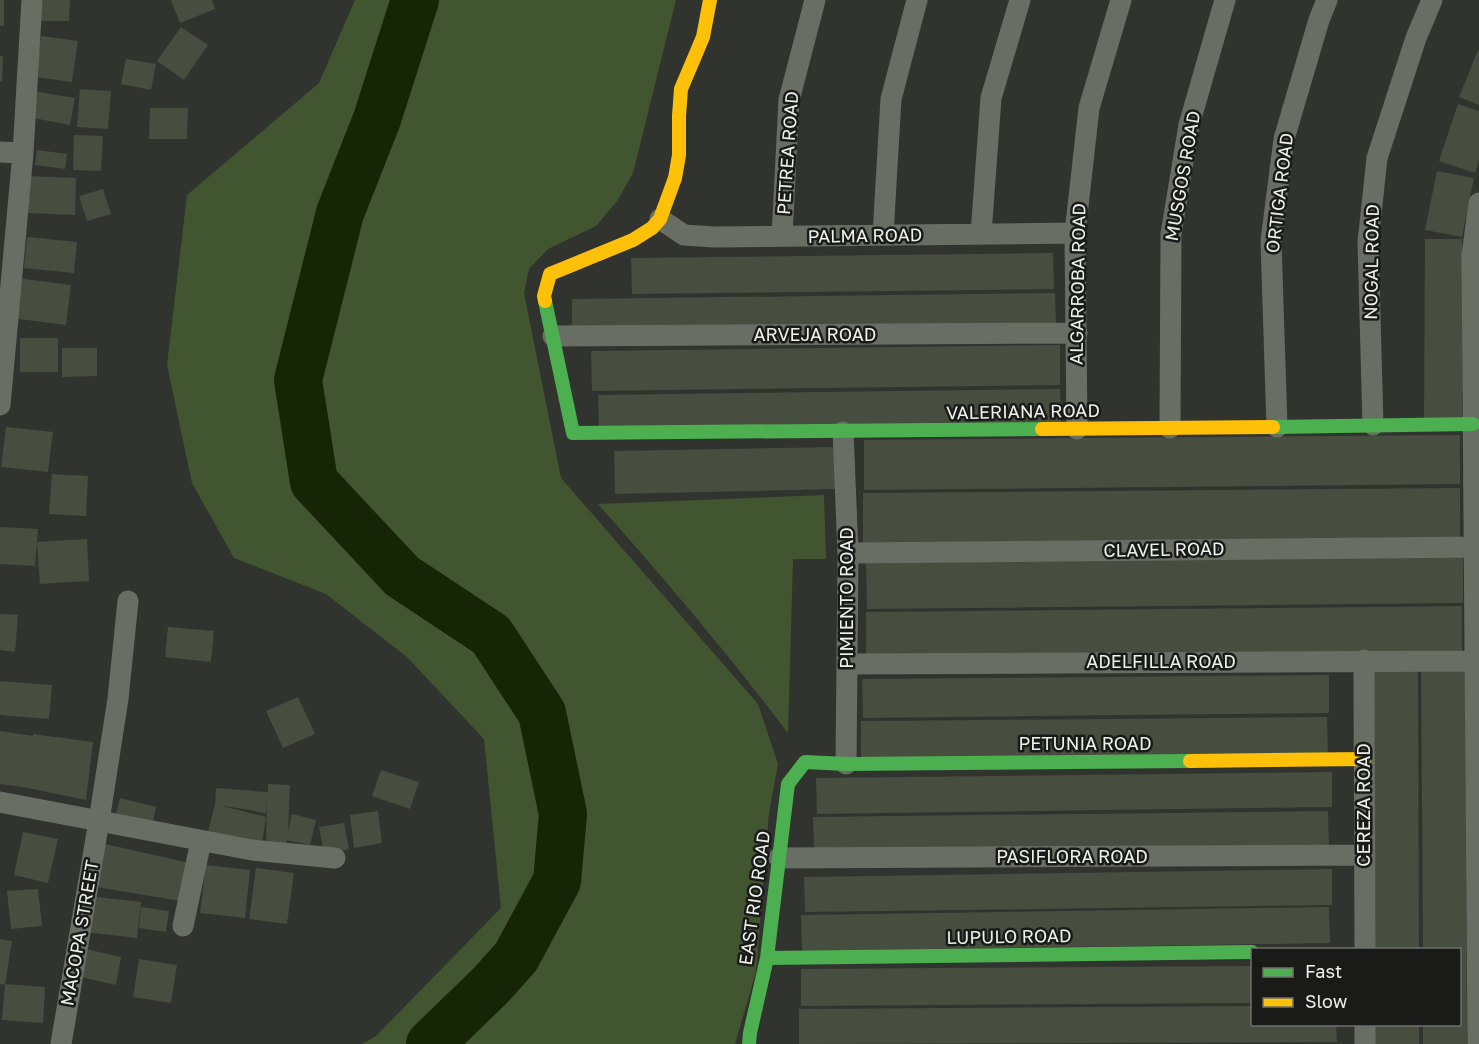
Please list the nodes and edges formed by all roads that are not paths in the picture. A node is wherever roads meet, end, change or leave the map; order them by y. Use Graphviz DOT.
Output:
graph roads {
  1 [pos="32,0"];
  2 [pos="710,0"];
  3 [pos="815,0"];
  4 [pos="917,0"];
  5 [pos="1020,0"];
  6 [pos="1121,0"];
  7 [pos="1225,0"];
  8 [pos="1327,0"];
  9 [pos="1432,0"];
  10 [pos="0,152"];
  11 [pos="23,153"];
  12 [pos="1479,203"];
  13 [pos="660,219"];
  14 [pos="1075,233"];
  15 [pos="981,234"];
  16 [pos="883,235"];
  17 [pos="782,237"];
  18 [pos="4,322"];
  19 [pos="1077,333"];
  20 [pos="553,336"];
  21 [pos="0,405"];
  22 [pos="1473,424"];
  23 [pos="1372,425"];
  24 [pos="1277,427"];
  25 [pos="1170,428"];
  26 [pos="1077,429"];
  27 [pos="843,432"];
  28 [pos="1477,547"];
  29 [pos="848,554"];
  30 [pos="128,601"];
  31 [pos="1364,660"];
  32 [pos="1475,661"];
  33 [pos="847,664"];
  34 [pos="1364,759"];
  35 [pos="805,762"];
  36 [pos="846,764"];
  37 [pos="0,802"];
  38 [pos="99,821"];
  39 [pos="201,841"];
  40 [pos="1365,855"];
  41 [pos="335,858"];
  42 [pos="778,858"];
  43 [pos="183,926"];
  44 [pos="1365,948"];
  45 [pos="1251,952"];
  46 [pos="766,958"];
  47 [pos="1365,1026"];
  48 [pos="61,1044"];
  49 [pos="750,1044"];
  50 [pos="1365,1044"];
  51 [pos="1478,1044"];
  1 -- 11 [label="street"];
  2 -- 13 [label="street"];
  3 -- 17 [label="street, PETREA ROAD"];
  4 -- 16 [label="street"];
  5 -- 15 [label="street"];
  6 -- 14 [label="street, ALGARROBA ROAD"];
  7 -- 25 [label="street, MUSGOS ROAD"];
  8 -- 24 [label="street, ORTIGA ROAD"];
  9 -- 23 [label="street, NOGAL ROAD"];
  10 -- 11 [label="street"];
  11 -- 18 [label="street"];
  12 -- 22 [label="street"];
  13 -- 17 [label="street, PALMA ROAD"];
  13 -- 20 [label="street"];
  14 -- 15 [label="street, PALMA ROAD"];
  14 -- 19 [label="street, ALGARROBA ROAD"];
  15 -- 16 [label="street, PALMA ROAD"];
  16 -- 17 [label="street, PALMA ROAD"];
  18 -- 21 [label="street"];
  19 -- 20 [label="street, ARVEJA ROAD"];
  19 -- 26 [label="street, ALGARROBA ROAD"];
  20 -- 27 [label="street, VALERIANA ROAD"];
  22 -- 23 [label="street, VALERIANA ROAD"];
  22 -- 28 [label="street"];
  23 -- 24 [label="street, VALERIANA ROAD"];
  24 -- 25 [label="street, VALERIANA ROAD"];
  25 -- 26 [label="street, VALERIANA ROAD"];
  26 -- 27 [label="street, VALERIANA ROAD"];
  27 -- 29 [label="street, PIMIENTO ROAD"];
  28 -- 29 [label="street, CLAVEL ROAD"];
  28 -- 32 [label="street"];
  29 -- 33 [label="street, PIMIENTO ROAD"];
  30 -- 38 [label="street, MACOPA STREET"];
  31 -- 32 [label="street, ADELFILLA ROAD"];
  31 -- 33 [label="street, ADELFILLA ROAD"];
  31 -- 34 [label="street, CEREZA ROAD"];
  32 -- 51 [label="street"];
  33 -- 36 [label="street, PIMIENTO ROAD"];
  34 -- 36 [label="street, PETUNIA ROAD"];
  34 -- 40 [label="street, CEREZA ROAD"];
  35 -- 36 [label="street, PETUNIA ROAD"];
  35 -- 42 [label="street, EAST RIO ROAD"];
  37 -- 38 [label="street"];
  38 -- 39 [label="street"];
  38 -- 48 [label="street, MACOPA STREET"];
  39 -- 41 [label="street"];
  39 -- 43 [label="street"];
  40 -- 42 [label="street, PASIFLORA ROAD"];
  40 -- 44 [label="street, CEREZA ROAD"];
  42 -- 46 [label="street, EAST RIO ROAD"];
  45 -- 46 [label="street, LUPULO ROAD"];
  46 -- 49 [label="street, EAST RIO ROAD"];
  47 -- 50 [label="street"];
}
